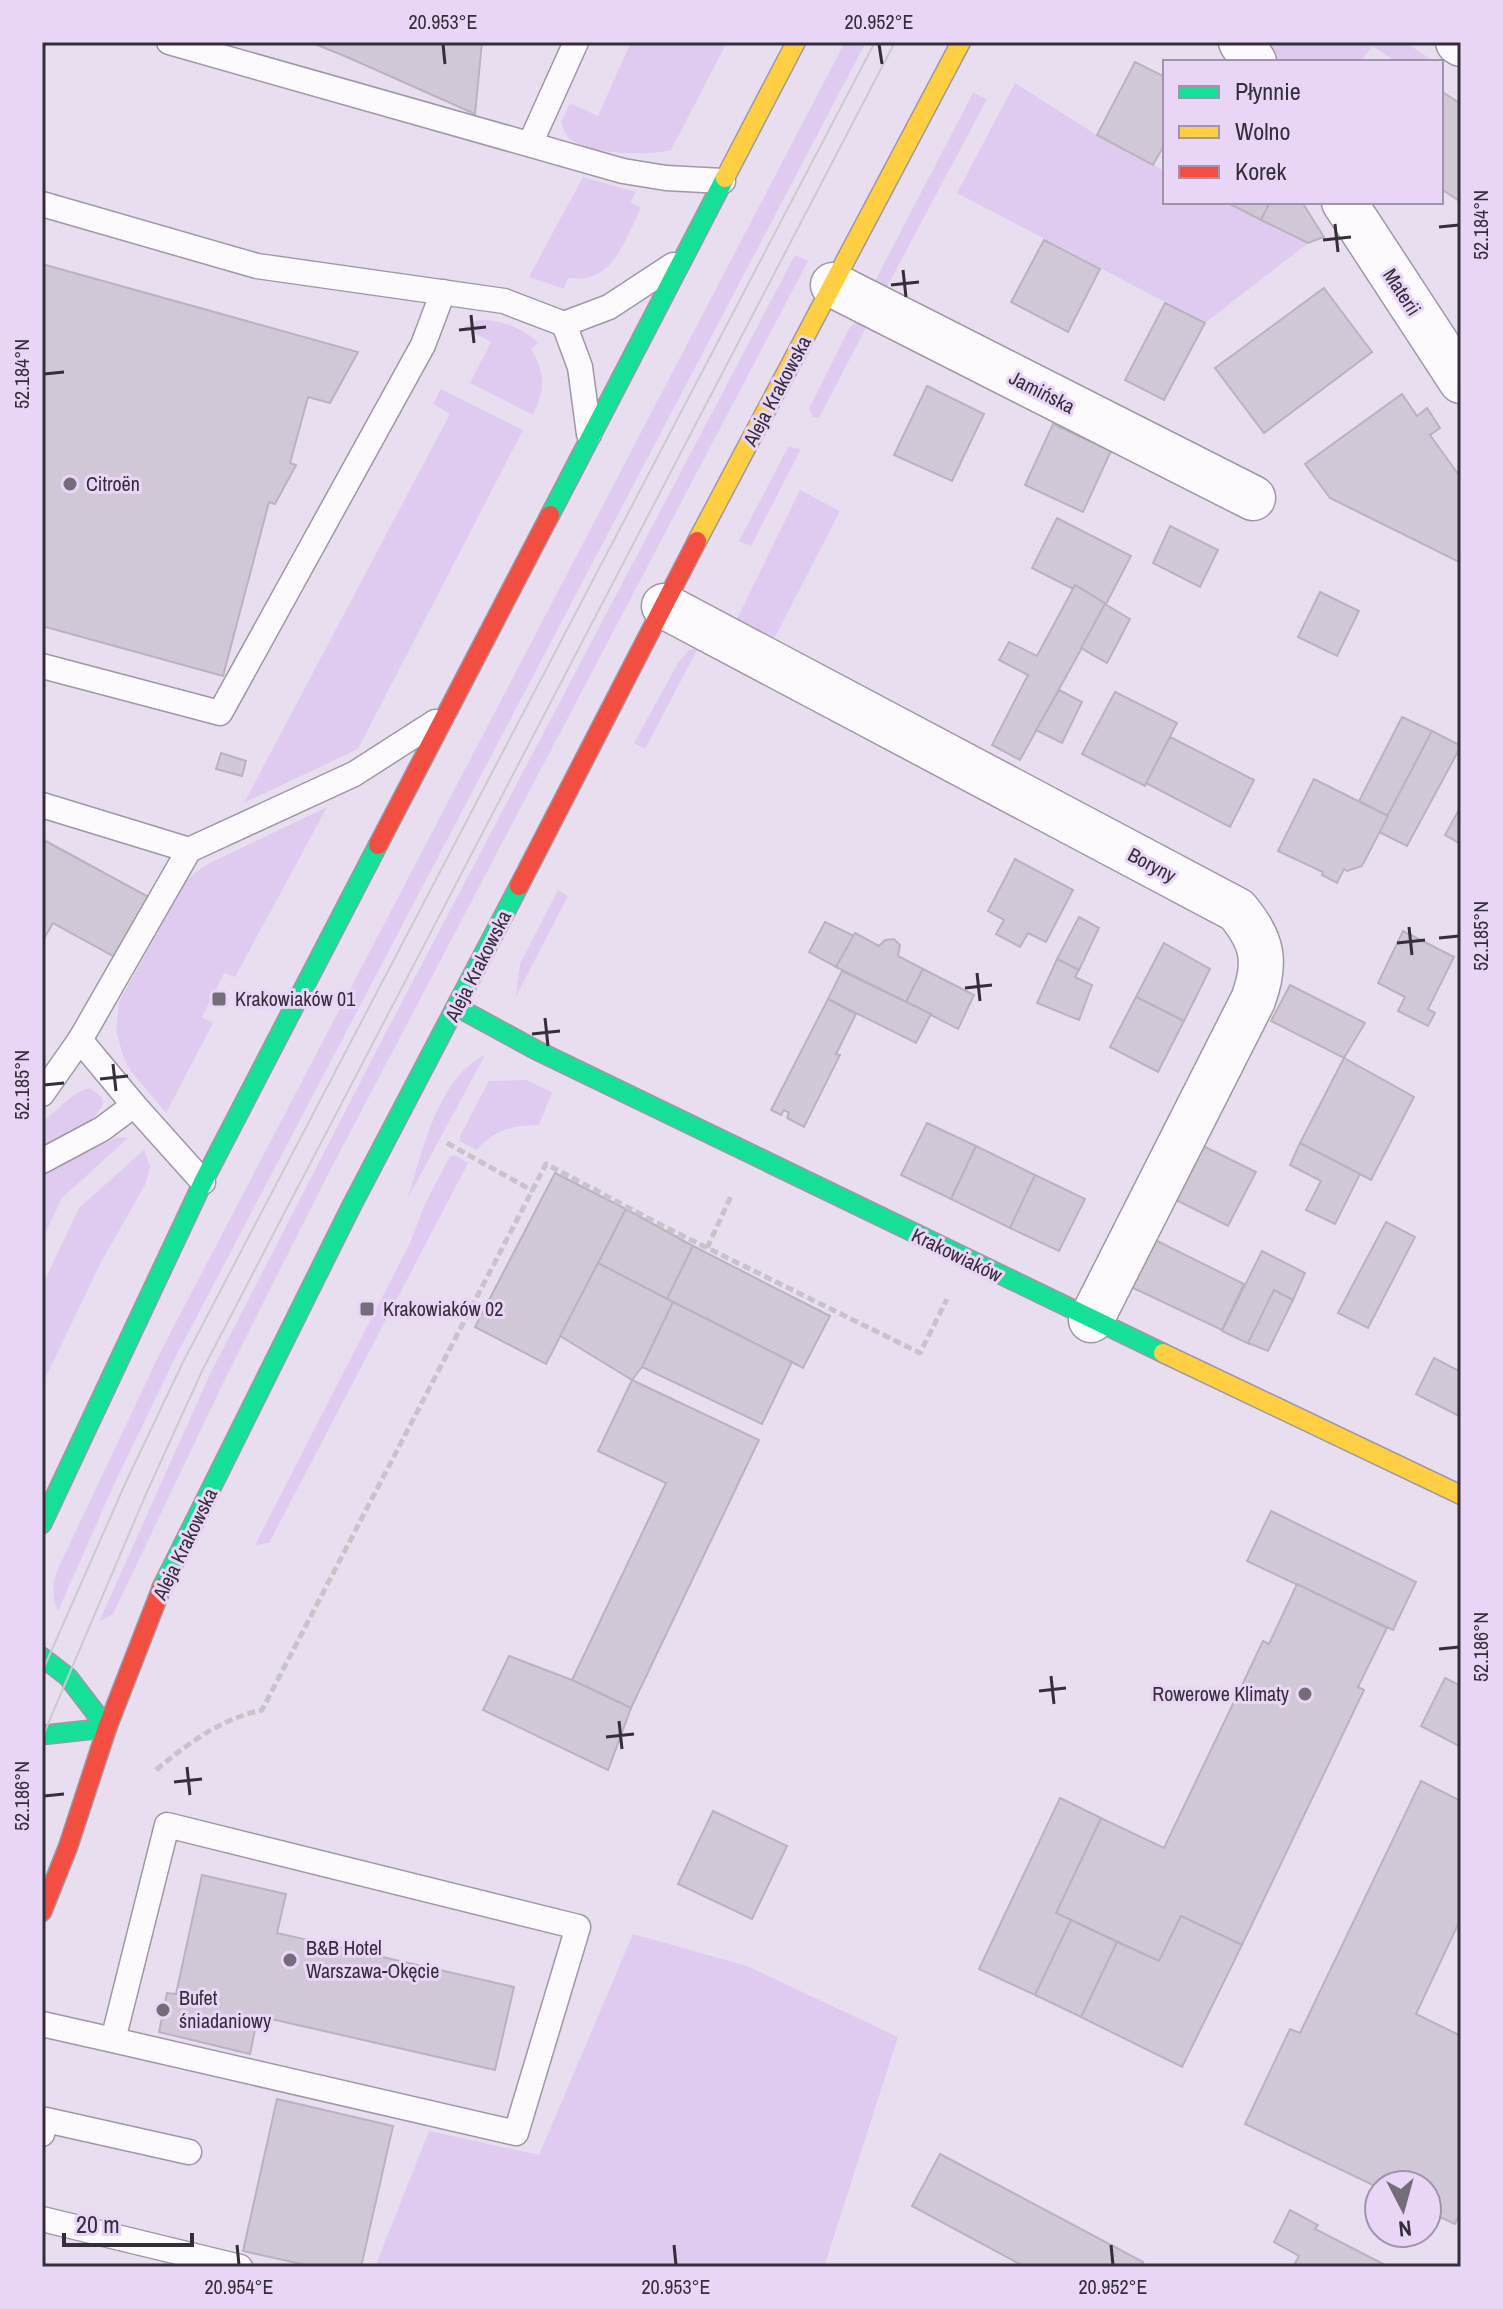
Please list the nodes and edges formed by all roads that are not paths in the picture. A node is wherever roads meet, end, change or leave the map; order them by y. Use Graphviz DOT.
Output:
graph roads {
  1 [pos="169,42"];
  2 [pos="576,42"];
  3 [pos="796,42"];
  4 [pos="961,42"];
  5 [pos="1241,42"];
  6 [pos="1253,60"];
  7 [pos="530,144"];
  8 [pos="723,181"];
  9 [pos="42,204"];
  10 [pos="1345,204"];
  11 [pos="683,258"];
  12 [pos="833,285"];
  13 [pos="443,292"];
  14 [pos="564,324"];
  15 [pos="1461,381"];
  16 [pos="589,440"];
  17 [pos="1253,498"];
  18 [pos="664,606"];
  19 [pos="42,666"];
  20 [pos="447,714"];
  21 [pos="42,805"];
  22 [pos="189,850"];
  23 [pos="457,1007"];
  24 [pos="80,1040"];
  25 [pos="45,1086"];
  26 [pos="134,1105"];
  27 [pos="42,1161"];
  28 [pos="203,1182"];
  29 [pos="1091,1320"];
  30 [pos="1461,1495"];
  31 [pos="42,1524"];
  32 [pos="42,1657"];
  33 [pos="107,1728"];
  34 [pos="42,1735"];
  35 [pos="42,1912"];
  36 [pos="42,2024"];
  37 [pos="113,2040"];
  38 [pos="42,2134"];
  39 [pos="189,2152"];
  40 [pos="42,2219"];
  41 [pos="240,2267"];
  1 -- 7 [label="lane"];
  2 -- 7 [label="lane"];
  3 -- 8 [label="main road"];
  4 -- 12 [label="main road, Aleja Krakowska"];
  5 -- 6 [label="street"];
  7 -- 8 [label="lane"];
  8 -- 11 [label="main road"];
  9 -- 13 [label="lane"];
  10 -- 15 [label="street, Materii"];
  11 -- 14 [label="lane"];
  11 -- 16 [label="main road"];
  12 -- 17 [label="street, Jamińska"];
  12 -- 18 [label="main road, Aleja Krakowska"];
  13 -- 14 [label="lane"];
  13 -- 19 [label="lane"];
  14 -- 16 [label="lane"];
  16 -- 20 [label="main road"];
  18 -- 23 [label="main road, Aleja Krakowska"];
  18 -- 29 [label="street, Boryny"];
  20 -- 22 [label="lane"];
  20 -- 28 [label="main road"];
  21 -- 22 [label="lane"];
  22 -- 24 [label="lane"];
  23 -- 29 [label="main road, Krakowiaków"];
  23 -- 33 [label="main road, Aleja Krakowska"];
  24 -- 25 [label="lane"];
  24 -- 26 [label="lane"];
  26 -- 27 [label="lane"];
  26 -- 28 [label="lane"];
  28 -- 31 [label="main road"];
  29 -- 30 [label="main road, Krakowiaków"];
  32 -- 33 [label="main road"];
  33 -- 34 [label="main road"];
  33 -- 35 [label="main road, Aleja Krakowska"];
  36 -- 37 [label="lane"];
  37 -- 37 [label="lane"];
  38 -- 39 [label="lane"];
  40 -- 41 [label="lane"];
}
